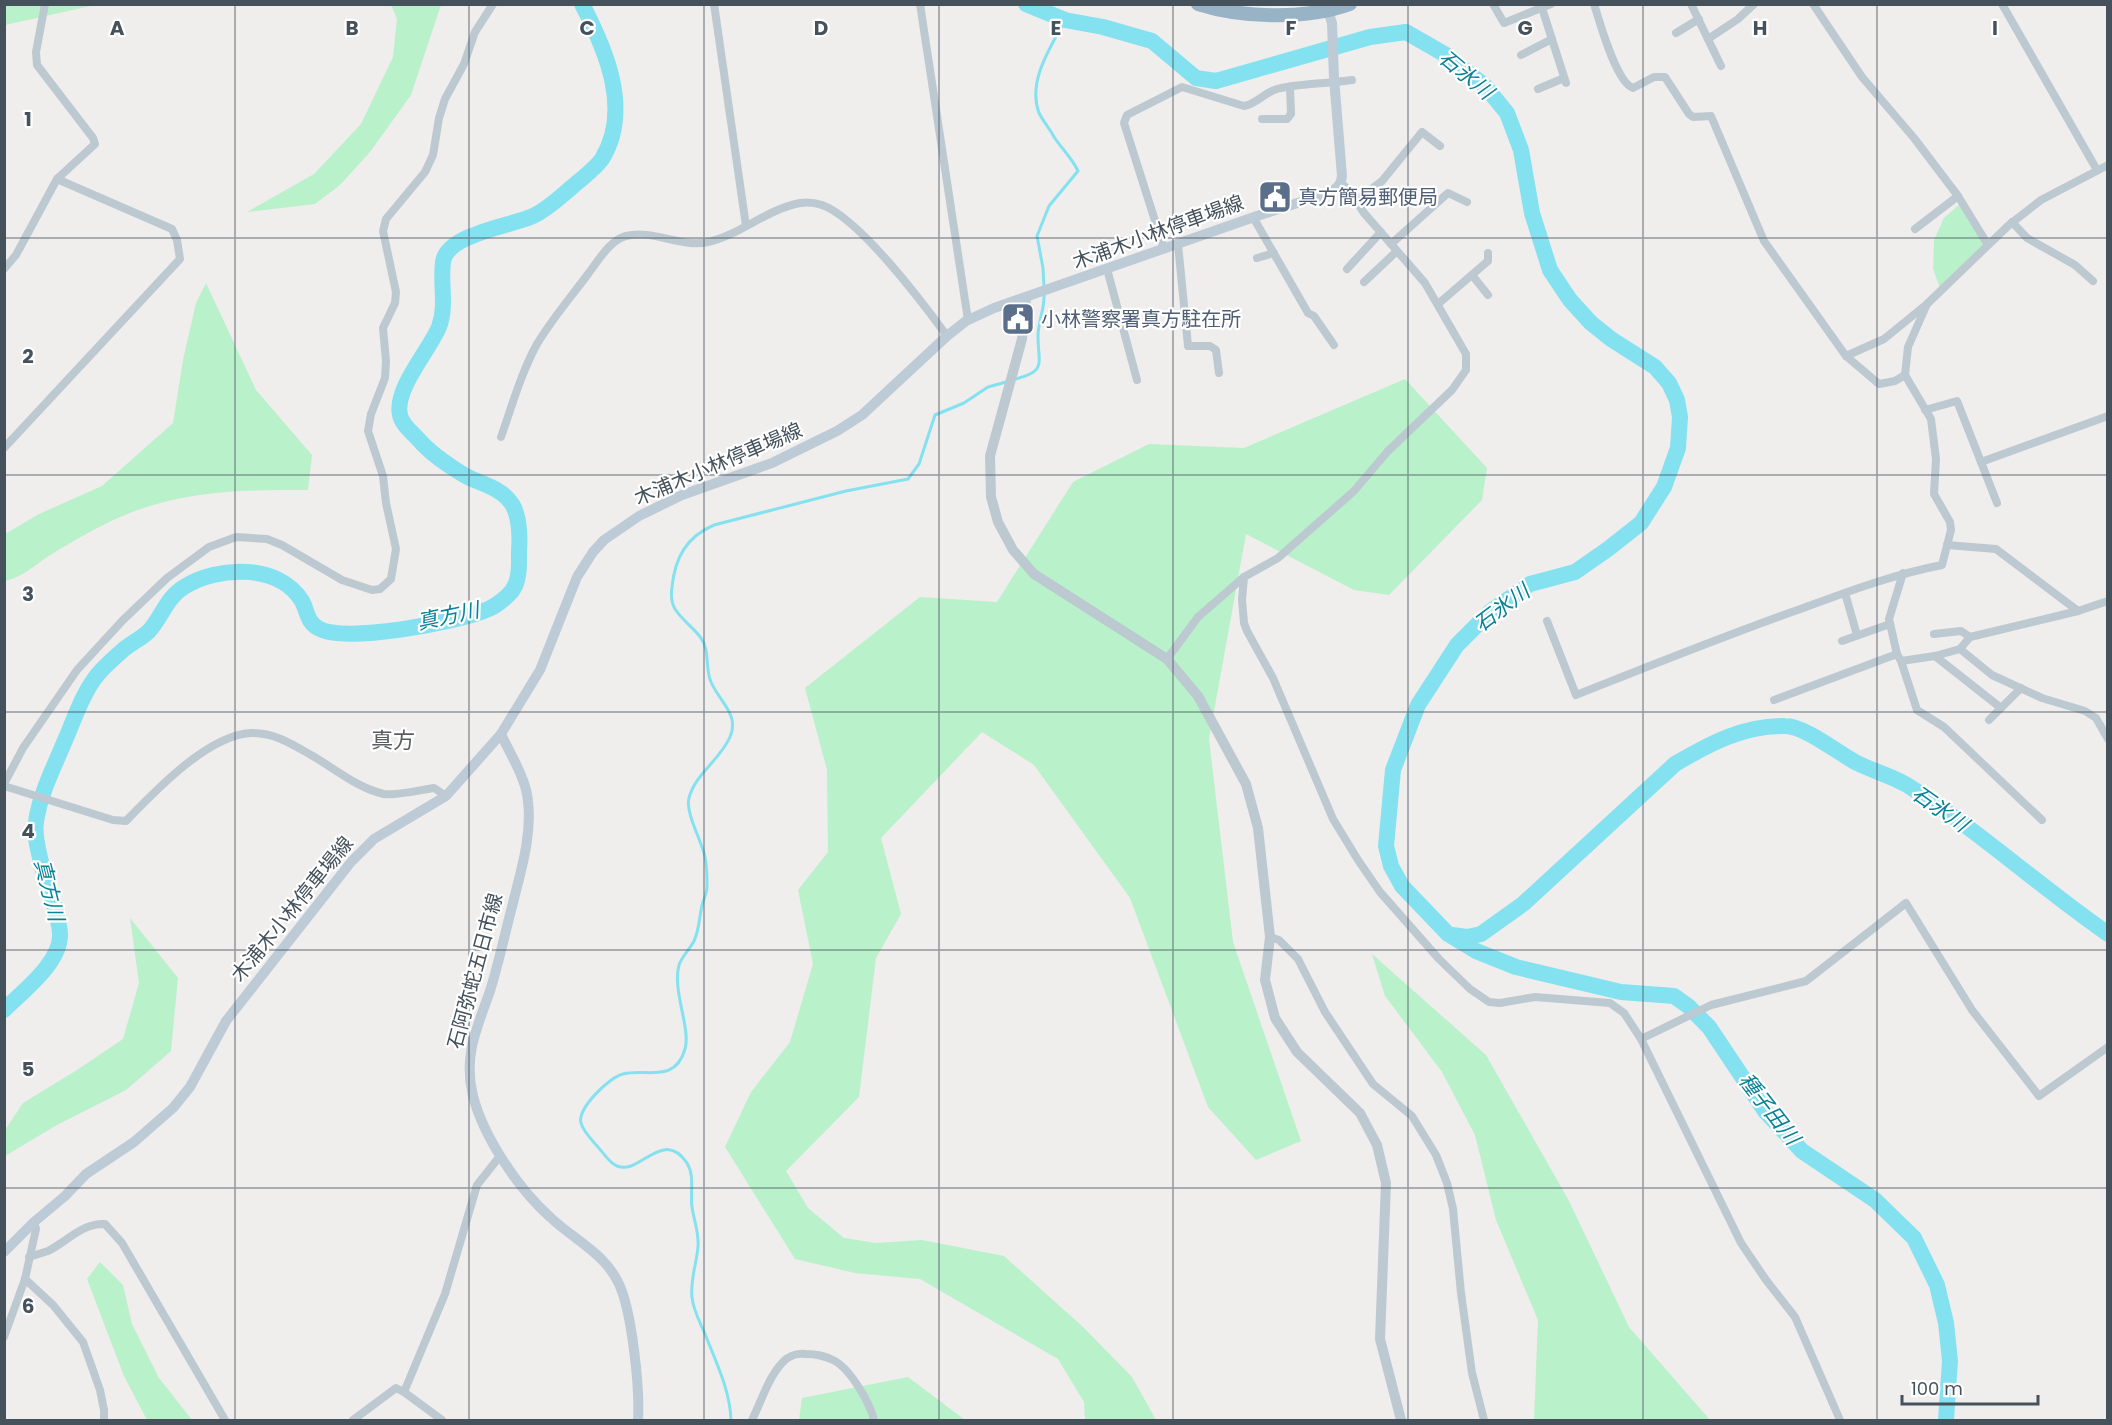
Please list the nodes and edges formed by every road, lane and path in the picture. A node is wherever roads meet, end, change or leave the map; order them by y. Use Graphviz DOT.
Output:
graph roads {
  1 [pos="45,4"];
  2 [pos="494,4"];
  3 [pos="714,4"];
  4 [pos="920,4"];
  5 [pos="1198,4"];
  6 [pos="1350,4"];
  7 [pos="1493,4"];
  8 [pos="1594,4"];
  9 [pos="1691,4"];
  10 [pos="1754,4"];
  11 [pos="1813,4"];
  12 [pos="2002,4"];
  13 [pos="1547,6"];
  14 [pos="1327,13"];
  15 [pos="1699,19"];
  16 [pos="1676,33"];
  17 [pos="1552,39"];
  18 [pos="1708,39"];
  19 [pos="1521,55"];
  20 [pos="1721,66"];
  21 [pos="1352,80"];
  22 [pos="1334,81"];
  23 [pos="1290,87"];
  24 [pos="1538,89"];
  25 [pos="1262,119"];
  26 [pos="1440,146"];
  27 [pos="2108,165"];
  28 [pos="2097,170"];
  29 [pos="57,179"];
  30 [pos="1341,183"];
  31 [pos="1958,196"];
  32 [pos="1356,201"];
  33 [pos="1467,202"];
  34 [pos="1253,217"];
  35 [pos="2012,222"];
  36 [pos="746,226"];
  37 [pos="1915,229"];
  38 [pos="1381,232"];
  39 [pos="1178,244"];
  40 [pos="1988,245"];
  41 [pos="1394,247"];
  42 [pos="1164,249"];
  43 [pos="1274,253"];
  44 [pos="1488,253"];
  45 [pos="1257,258"];
  46 [pos="4,268"];
  47 [pos="1107,269"];
  48 [pos="1347,269"];
  49 [pos="1472,275"];
  50 [pos="2093,281"];
  51 [pos="1364,282"];
  52 [pos="1488,295"];
  53 [pos="1026,298"];
  54 [pos="1438,304"];
  55 [pos="1928,304"];
  56 [pos="968,320"];
  57 [pos="947,336"];
  58 [pos="1334,345"];
  59 [pos="1846,356"];
  60 [pos="1219,373"];
  61 [pos="1905,375"];
  62 [pos="1137,380"];
  63 [pos="1925,410"];
  64 [pos="2108,416"];
  65 [pos="501,437"];
  66 [pos="4,448"];
  67 [pos="1981,462"];
  68 [pos="1996,503"];
  69 [pos="1947,545"];
  70 [pos="1903,573"];
  71 [pos="1244,577"];
  72 [pos="1845,593"];
  73 [pos="2108,601"];
  74 [pos="2078,611"];
  75 [pos="1547,621"];
  76 [pos="1890,624"];
  77 [pos="1934,634"];
  78 [pos="1857,636"];
  79 [pos="1970,637"];
  80 [pos="1842,641"];
  81 [pos="1960,649"];
  82 [pos="1935,656"];
  83 [pos="1899,658"];
  84 [pos="1167,659"];
  85 [pos="2021,688"];
  86 [pos="1774,700"];
  87 [pos="2001,708"];
  88 [pos="1989,720"];
  89 [pos="501,734"];
  90 [pos="2108,739"];
  91 [pos="7,786"];
  92 [pos="446,796"];
  93 [pos="2042,820"];
  94 [pos="1270,937"];
  95 [pos="1641,1039"];
  96 [pos="2108,1047"];
  97 [pos="500,1156"];
  98 [pos="34,1221"];
  99 [pos="4,1252"];
  100 [pos="29,1257"];
  101 [pos="24,1279"];
  102 [pos="4,1337"];
  103 [pos="404,1392"];
  104 [pos="104,1420"];
  105 [pos="225,1420"];
  106 [pos="353,1420"];
  107 [pos="442,1420"];
  108 [pos="638,1420"];
  109 [pos="752,1420"];
  110 [pos="874,1420"];
  111 [pos="1401,1420"];
  112 [pos="1484,1420"];
  113 [pos="1840,1420"];
  1 -- 29 [label="street"];
  2 -- 91 [label="street"];
  3 -- 36 [label="street"];
  4 -- 56 [label="street"];
  5 -- 14 [label="highway"];
  6 -- 14 [label="highway"];
  7 -- 13 [label="street"];
  8 -- 59 [label="street"];
  9 -- 15 [label="street"];
  10 -- 18 [label="street"];
  11 -- 31 [label="street"];
  12 -- 28 [label="street"];
  13 -- 17 [label="street"];
  14 -- 22 [label="main road"];
  15 -- 16 [label="street"];
  15 -- 18 [label="street"];
  17 -- 19 [label="street"];
  17 -- 24 [label="street"];
  18 -- 20 [label="street"];
  21 -- 22 [label="street"];
  22 -- 23 [label="street"];
  22 -- 30 [label="main road"];
  23 -- 25 [label="street"];
  23 -- 42 [label="street"];
  26 -- 32 [label="street"];
  27 -- 28 [label="street"];
  28 -- 35 [label="street"];
  29 -- 46 [label="street"];
  29 -- 66 [label="street"];
  30 -- 32 [label="street"];
  30 -- 34 [label="main road, 木浦木小林停車場線"];
  31 -- 37 [label="street"];
  31 -- 40 [label="street"];
  32 -- 38 [label="street"];
  33 -- 41 [label="street"];
  34 -- 39 [label="main road, 木浦木小林停車場線"];
  34 -- 43 [label="street"];
  35 -- 40 [label="street"];
  35 -- 50 [label="street"];
  36 -- 57 [label="street"];
  36 -- 65 [label="street"];
  38 -- 41 [label="street"];
  38 -- 48 [label="street"];
  39 -- 42 [label="main road, 木浦木小林停車場線"];
  39 -- 60 [label="street"];
  40 -- 55 [label="street"];
  41 -- 51 [label="street"];
  41 -- 54 [label="street"];
  42 -- 47 [label="main road, 木浦木小林停車場線"];
  43 -- 45 [label="street"];
  43 -- 58 [label="street"];
  44 -- 49 [label="street"];
  47 -- 53 [label="main road, 木浦木小林停車場線"];
  47 -- 62 [label="street"];
  49 -- 52 [label="street"];
  49 -- 54 [label="street"];
  53 -- 56 [label="main road, 木浦木小林停車場線"];
  53 -- 84 [label="street"];
  54 -- 71 [label="street"];
  55 -- 59 [label="street"];
  55 -- 61 [label="street"];
  56 -- 57 [label="main road, 木浦木小林停車場線"];
  57 -- 89 [label="main road, 木浦木小林停車場線"];
  59 -- 61 [label="street"];
  61 -- 63 [label="street"];
  63 -- 67 [label="street"];
  63 -- 69 [label="street"];
  64 -- 67 [label="street"];
  67 -- 68 [label="street"];
  69 -- 70 [label="street"];
  69 -- 74 [label="street"];
  70 -- 72 [label="street"];
  70 -- 76 [label="street"];
  71 -- 84 [label="street"];
  71 -- 95 [label="street"];
  72 -- 75 [label="street"];
  72 -- 78 [label="street"];
  73 -- 74 [label="street"];
  74 -- 79 [label="street"];
  76 -- 78 [label="street"];
  76 -- 83 [label="street"];
  77 -- 79 [label="street"];
  78 -- 80 [label="street"];
  79 -- 81 [label="street"];
  81 -- 82 [label="street"];
  81 -- 85 [label="street"];
  82 -- 83 [label="street"];
  82 -- 87 [label="street"];
  83 -- 86 [label="street"];
  83 -- 93 [label="street"];
  84 -- 94 [label="street"];
  85 -- 87 [label="street"];
  85 -- 90 [label="street"];
  87 -- 88 [label="street"];
  89 -- 92 [label="main road, 木浦木小林停車場線"];
  89 -- 97 [label="main road, 石阿弥蛇五日市線"];
  91 -- 92 [label="street"];
  92 -- 98 [label="main road, 木浦木小林停車場線"];
  94 -- 111 [label="street"];
  94 -- 112 [label="street"];
  95 -- 96 [label="street"];
  95 -- 113 [label="street"];
  97 -- 103 [label="street"];
  97 -- 108 [label="main road, 石阿弥蛇五日市線"];
  98 -- 99 [label="main road, 木浦木小林停車場線"];
  98 -- 100 [label="street"];
  100 -- 101 [label="street"];
  100 -- 105 [label="street"];
  101 -- 102 [label="street"];
  101 -- 104 [label="street"];
  103 -- 106 [label="street"];
  103 -- 107 [label="street"];
  109 -- 110 [label="street"];
}
